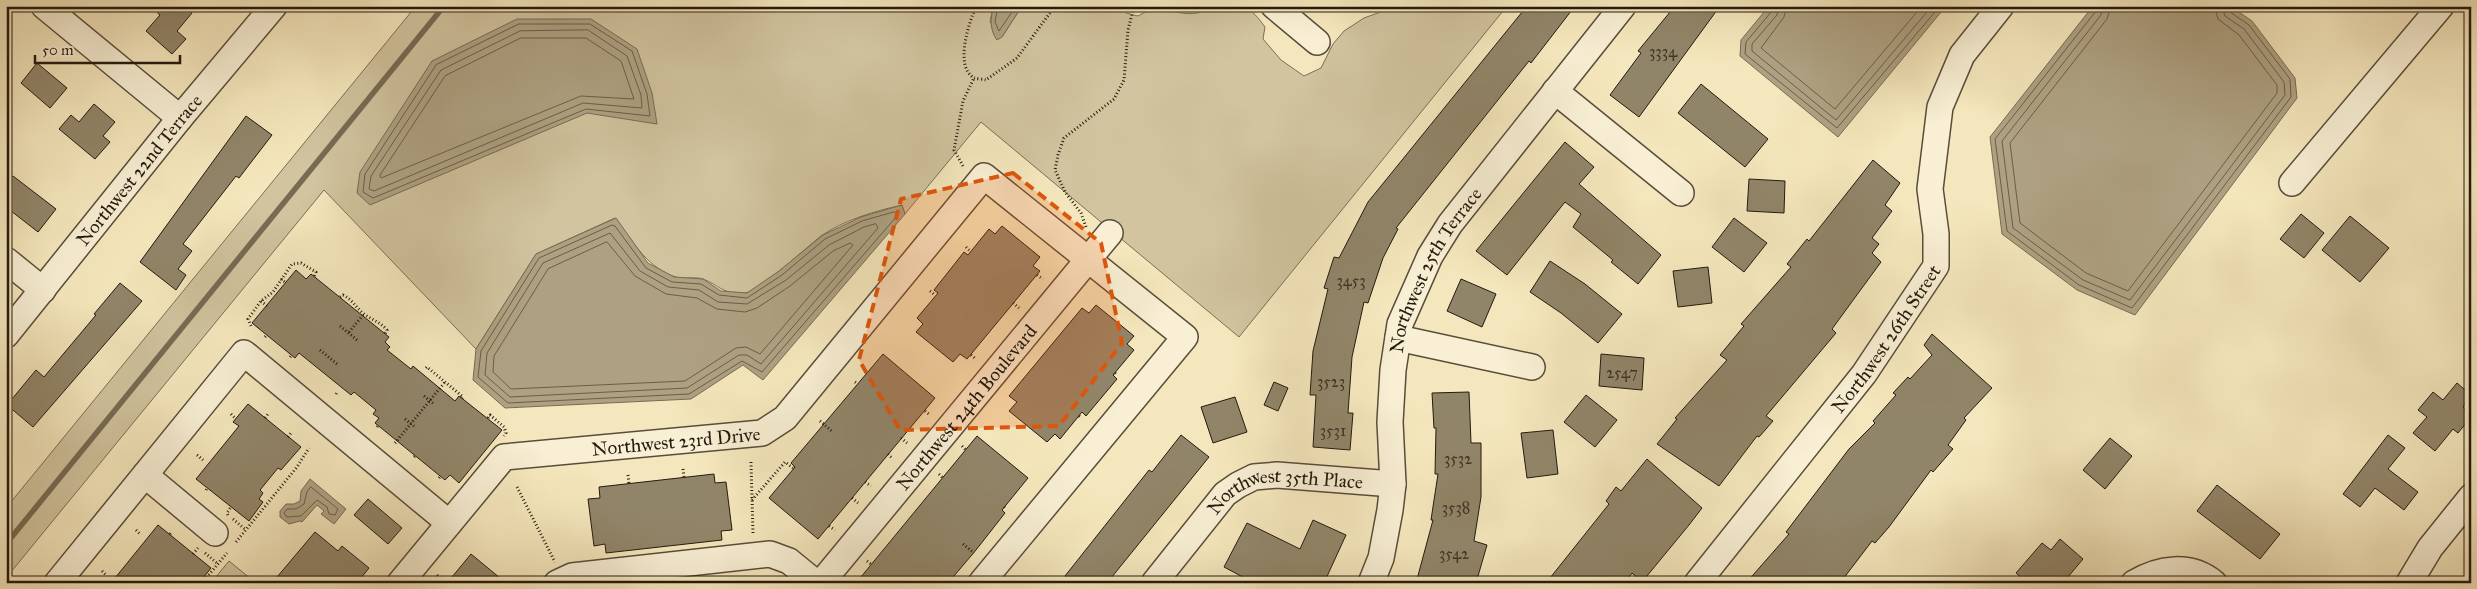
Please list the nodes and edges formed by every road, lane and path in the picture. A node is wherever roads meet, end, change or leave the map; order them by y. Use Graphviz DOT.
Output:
graph roads {
  1 [pos="44,6"];
  2 [pos="274,6"];
  3 [pos="976,6"];
  4 [pos="1055,6"];
  5 [pos="1134,6"];
  6 [pos="1274,6"];
  7 [pos="1624,6"];
  8 [pos="2001,6"];
  9 [pos="2441,6"];
  10 [pos="1318,42"];
  11 [pos="974,78"];
  12 [pos="1555,91"];
  13 [pos="180,118"];
  14 [pos="981,180"];
  15 [pos="2292,184"];
  16 [pos="1681,193"];
  17 [pos="1086,226"];
  18 [pos="1110,233"];
  19 [pos="966,248"];
  20 [pos="971,252"];
  21 [pos="1089,258"];
  22 [pos="6,260"];
  23 [pos="1037,275"];
  24 [pos="314,276"];
  25 [pos="281,279"];
  26 [pos="1043,279"];
  27 [pos="285,282"];
  28 [pos="43,290"];
  29 [pos="930,290"];
  30 [pos="936,295"];
  31 [pos="340,297"];
  32 [pos="261,301"];
  33 [pos="1013,303"];
  34 [pos="267,306"];
  35 [pos="1019,308"];
  36 [pos="364,314"];
  37 [pos="250,326"];
  38 [pos="340,326"];
  39 [pos="349,332"];
  40 [pos="385,334"];
  41 [pos="6,335"];
  42 [pos="1398,338"];
  43 [pos="357,340"];
  44 [pos="320,350"];
  45 [pos="971,355"];
  46 [pos="976,359"];
  47 [pos="337,364"];
  48 [pos="1532,367"];
  49 [pos="426,368"];
  50 [pos="445,382"];
  51 [pos="424,396"];
  52 [pos="462,398"];
  53 [pos="430,400"];
  54 [pos="434,404"];
  55 [pos="924,410"];
  56 [pos="231,414"];
  57 [pos="268,414"];
  58 [pos="930,415"];
  59 [pos="265,418"];
  60 [pos="488,418"];
  61 [pos="236,419"];
  62 [pos="405,419"];
  63 [pos="820,421"];
  64 [pos="411,424"];
  65 [pos="415,427"];
  66 [pos="833,432"];
  67 [pos="503,437"];
  68 [pos="901,438"];
  69 [pos="396,443"];
  70 [pos="907,443"];
  71 [pos="962,446"];
  72 [pos="309,448"];
  73 [pos="966,450"];
  74 [pos="888,454"];
  75 [pos="197,455"];
  76 [pos="893,459"];
  77 [pos="202,460"];
  78 [pos="751,462"];
  79 [pos="794,468"];
  80 [pos="683,469"];
  81 [pos="939,474"];
  82 [pos="145,475"];
  83 [pos="628,475"];
  84 [pos="684,477"];
  85 [pos="943,478"];
  86 [pos="865,482"];
  87 [pos="629,484"];
  88 [pos="1393,484"];
  89 [pos="871,486"];
  90 [pos="517,487"];
  91 [pos="2471,497"];
  92 [pos="852,498"];
  93 [pos="752,500"];
  94 [pos="858,503"];
  95 [pos="232,507"];
  96 [pos="449,523"];
  97 [pos="829,526"];
  98 [pos="136,530"];
  99 [pos="246,530"];
  100 [pos="835,530"];
  101 [pos="215,532"];
  102 [pos="141,535"];
  103 [pos="753,539"];
  104 [pos="963,544"];
  105 [pos="974,553"];
  106 [pos="193,554"];
  107 [pos="867,561"];
  108 [pos="218,564"];
  109 [pos="871,564"];
  110 [pos="102,572"];
  111 [pos="557,574"];
  112 [pos="437,575"];
  113 [pos="107,576"];
  114 [pos="57,583"];
  115 [pos="200,583"];
  116 [pos="400,583"];
  117 [pos="445,583"];
  118 [pos="816,583"];
  119 [pos="821,583"];
  120 [pos="981,583"];
  121 [pos="1154,583"];
  122 [pos="1371,583"];
  123 [pos="1698,583"];
  124 [pos="2134,583"];
  125 [pos="2214,583"];
  126 [pos="2409,583"];
  1 -- 13 [label="street"];
  2 -- 13 [label="street, Northwest 22nd Terrace"];
  3 -- 11 [label="path"];
  4 -- 11 [label="path"];
  5 -- 17 [label="path"];
  6 -- 10 [label="street"];
  7 -- 12 [label="street, Northwest 25th Terrace"];
  8 -- 123 [label="street, Northwest 26th Street"];
  9 -- 15 [label="street"];
  11 -- 14 [label="path"];
  12 -- 16 [label="street"];
  12 -- 42 [label="street, Northwest 25th Terrace"];
  13 -- 28 [label="street, Northwest 22nd Terrace"];
  14 -- 21 [label="street"];
  14 -- 96 [label="street, Northwest 23rd Drive"];
  18 -- 21 [label="street, Northwest 24th Boulevard"];
  19 -- 20 [label="path"];
  21 -- 119 [label="street, Northwest 24th Boulevard"];
  21 -- 120 [label="street"];
  22 -- 28 [label="street"];
  23 -- 26 [label="path"];
  24 -- 25 [label="path"];
  25 -- 27 [label="path"];
  25 -- 32 [label="path"];
  28 -- 41 [label="street, Northwest 22nd Terrace"];
  29 -- 30 [label="path"];
  31 -- 36 [label="path"];
  32 -- 34 [label="path"];
  32 -- 37 [label="path"];
  33 -- 35 [label="path"];
  36 -- 39 [label="path"];
  36 -- 40 [label="path"];
  38 -- 43 [label="path"];
  42 -- 48 [label="street"];
  42 -- 88 [label="street, Northwest 25th Terrace"];
  44 -- 47 [label="path"];
  45 -- 46 [label="path"];
  49 -- 50 [label="path"];
  50 -- 52 [label="path"];
  50 -- 53 [label="path"];
  51 -- 53 [label="path"];
  53 -- 54 [label="path"];
  53 -- 64 [label="path"];
  55 -- 58 [label="path"];
  56 -- 61 [label="path"];
  57 -- 59 [label="path"];
  60 -- 67 [label="path"];
  62 -- 64 [label="path"];
  63 -- 66 [label="path"];
  64 -- 65 [label="path"];
  64 -- 69 [label="path"];
  68 -- 70 [label="path"];
  71 -- 73 [label="path"];
  72 -- 99 [label="path"];
  74 -- 76 [label="path"];
  75 -- 77 [label="path"];
  78 -- 93 [label="path"];
  79 -- 93 [label="path"];
  80 -- 84 [label="path"];
  81 -- 85 [label="path"];
  82 -- 96 [label="street"];
  82 -- 101 [label="street"];
  82 -- 114 [label="street"];
  83 -- 87 [label="path"];
  86 -- 89 [label="path"];
  88 -- 121 [label="street, Northwest 35th Place"];
  88 -- 122 [label="street, Northwest 25th Terrace"];
  90 -- 111 [label="path"];
  91 -- 126 [label="street"];
  92 -- 94 [label="path"];
  93 -- 103 [label="path"];
  95 -- 99 [label="path"];
  96 -- 116 [label="street, Northwest 23rd Drive"];
  97 -- 100 [label="path"];
  98 -- 102 [label="path"];
  99 -- 108 [label="path"];
  104 -- 105 [label="path"];
  106 -- 108 [label="path"];
  107 -- 109 [label="path"];
  108 -- 115 [label="path"];
  110 -- 113 [label="path"];
  111 -- 118 [label="street"];
  112 -- 117 [label="path"];
  124 -- 125 [label="street"];
}
